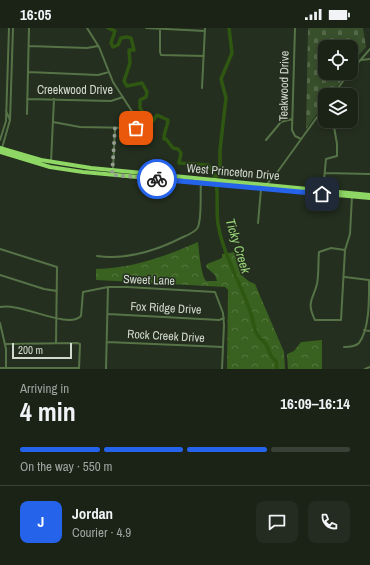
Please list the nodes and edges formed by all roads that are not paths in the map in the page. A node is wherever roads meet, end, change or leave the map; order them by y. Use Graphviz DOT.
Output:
graph roads {
  1 [pos="9,28"];
  2 [pos="14,28"];
  3 [pos="30,28"];
  4 [pos="87,28"];
  5 [pos="146,28"];
  6 [pos="295,28"];
  7 [pos="160,29"];
  8 [pos="205,29"];
  9 [pos="29,46"];
  10 [pos="98,46"];
  11 [pos="370,49"];
  12 [pos="204,56"];
  13 [pos="370,59"];
  14 [pos="360,60"];
  15 [pos="358,62"];
  16 [pos="28,72"];
  17 [pos="109,72"];
  18 [pos="202,88"];
  19 [pos="123,97"];
  20 [pos="27,99"];
  21 [pos="54,99"];
  22 [pos="6,112"];
  23 [pos="27,114"];
  24 [pos="318,116"];
  25 [pos="292,119"];
  26 [pos="10,120"];
  27 [pos="53,122"];
  28 [pos="115,128"];
  29 [pos="334,128"];
  30 [pos="0,140"];
  31 [pos="266,140"];
  32 [pos="301,140"];
  33 [pos="0,151"];
  34 [pos="51,164"];
  35 [pos="113,173"];
  36 [pos="325,173"];
  37 [pos="370,174"];
  38 [pos="201,182"];
  39 [pos="221,183"];
  40 [pos="267,184"];
  41 [pos="262,188"];
  42 [pos="323,192"];
  43 [pos="370,194"];
  44 [pos="352,196"];
  45 [pos="370,198"];
  46 [pos="258,224"];
  47 [pos="0,249"];
  48 [pos="345,250"];
  49 [pos="96,256"];
  50 [pos="0,275"];
  51 [pos="345,277"];
  52 [pos="369,280"];
  53 [pos="108,288"];
  54 [pos="57,292"];
  55 [pos="0,307"];
  56 [pos="108,314"];
  57 [pos="56,318"];
  58 [pos="224,318"];
  59 [pos="0,323"];
  60 [pos="364,330"];
  61 [pos="370,331"];
  62 [pos="107,342"];
  63 [pos="56,343"];
  64 [pos="5,344"];
  65 [pos="344,347"];
  66 [pos="223,348"];
  67 [pos="370,367"];
  68 [pos="0,368"];
  69 [pos="79,368"];
  70 [pos="6,369"];
  71 [pos="106,369"];
  72 [pos="222,369"];
  73 [pos="364,369"];
  1 -- 22 [label="street"];
  2 -- 26 [label="street"];
  3 -- 9 [label="street"];
  4 -- 10 [label="street"];
  5 -- 7 [label="street"];
  6 -- 25 [label="street, Teakwood Drive"];
  7 -- 8 [label="street"];
  7 -- 12 [label="street"];
  8 -- 12 [label="street"];
  9 -- 10 [label="street"];
  9 -- 16 [label="street"];
  10 -- 17 [label="street"];
  11 -- 14 [label="street"];
  12 -- 18 [label="street"];
  13 -- 14 [label="street"];
  14 -- 15 [label="street"];
  16 -- 17 [label="street"];
  16 -- 20 [label="street"];
  17 -- 19 [label="street"];
  19 -- 21 [label="street, Creekwood Drive"];
  19 -- 28 [label="street"];
  20 -- 21 [label="street, Creekwood Drive"];
  20 -- 23 [label="street"];
  21 -- 27 [label="street"];
  22 -- 26 [label="street"];
  22 -- 30 [label="street"];
  24 -- 32 [label="street"];
  25 -- 31 [label="street"];
  25 -- 32 [label="street, Teakwood Drive"];
  26 -- 33 [label="street"];
  27 -- 28 [label="street"];
  27 -- 34 [label="street"];
  28 -- 35 [label="street"];
  29 -- 36 [label="street"];
  32 -- 40 [label="street"];
  33 -- 34 [label="highway, West Princeton Drive"];
  34 -- 35 [label="highway, West Princeton Drive"];
  35 -- 38 [label="highway, West Princeton Drive"];
  36 -- 37 [label="street"];
  36 -- 42 [label="street"];
  38 -- 39 [label="highway, West Princeton Drive"];
  38 -- 49 [label="street"];
  39 -- 40 [label="highway, West Princeton Drive"];
  39 -- 41 [label="highway, West Princeton Drive"];
  40 -- 41 [label="street"];
  40 -- 42 [label="highway, West Princeton Drive"];
  41 -- 42 [label="highway, West Princeton Drive"];
  41 -- 46 [label="street"];
  42 -- 43 [label="highway, West Princeton Drive"];
  42 -- 44 [label="highway, West Princeton Drive"];
  44 -- 45 [label="highway, West Princeton Drive"];
  44 -- 48 [label="street"];
  47 -- 54 [label="street"];
  48 -- 51 [label="street"];
  48 -- 51 [label="street"];
  50 -- 54 [label="street"];
  51 -- 52 [label="street"];
  52 -- 60 [label="street"];
  53 -- 56 [label="street"];
  53 -- 57 [label="street, Sweet Lane"];
  53 -- 58 [label="street, Sweet Lane"];
  54 -- 57 [label="street"];
  55 -- 57 [label="street"];
  56 -- 58 [label="street, Fox Ridge Drive"];
  56 -- 62 [label="street"];
  57 -- 63 [label="street"];
  58 -- 66 [label="street"];
  59 -- 64 [label="street"];
  60 -- 61 [label="street"];
  60 -- 65 [label="street"];
  62 -- 66 [label="street, Rock Creek Drive"];
  62 -- 71 [label="street"];
  63 -- 64 [label="street"];
  63 -- 69 [label="street"];
  64 -- 70 [label="street"];
  66 -- 72 [label="street"];
  67 -- 73 [label="street"];
  68 -- 70 [label="street"];
  69 -- 70 [label="street"];
}
